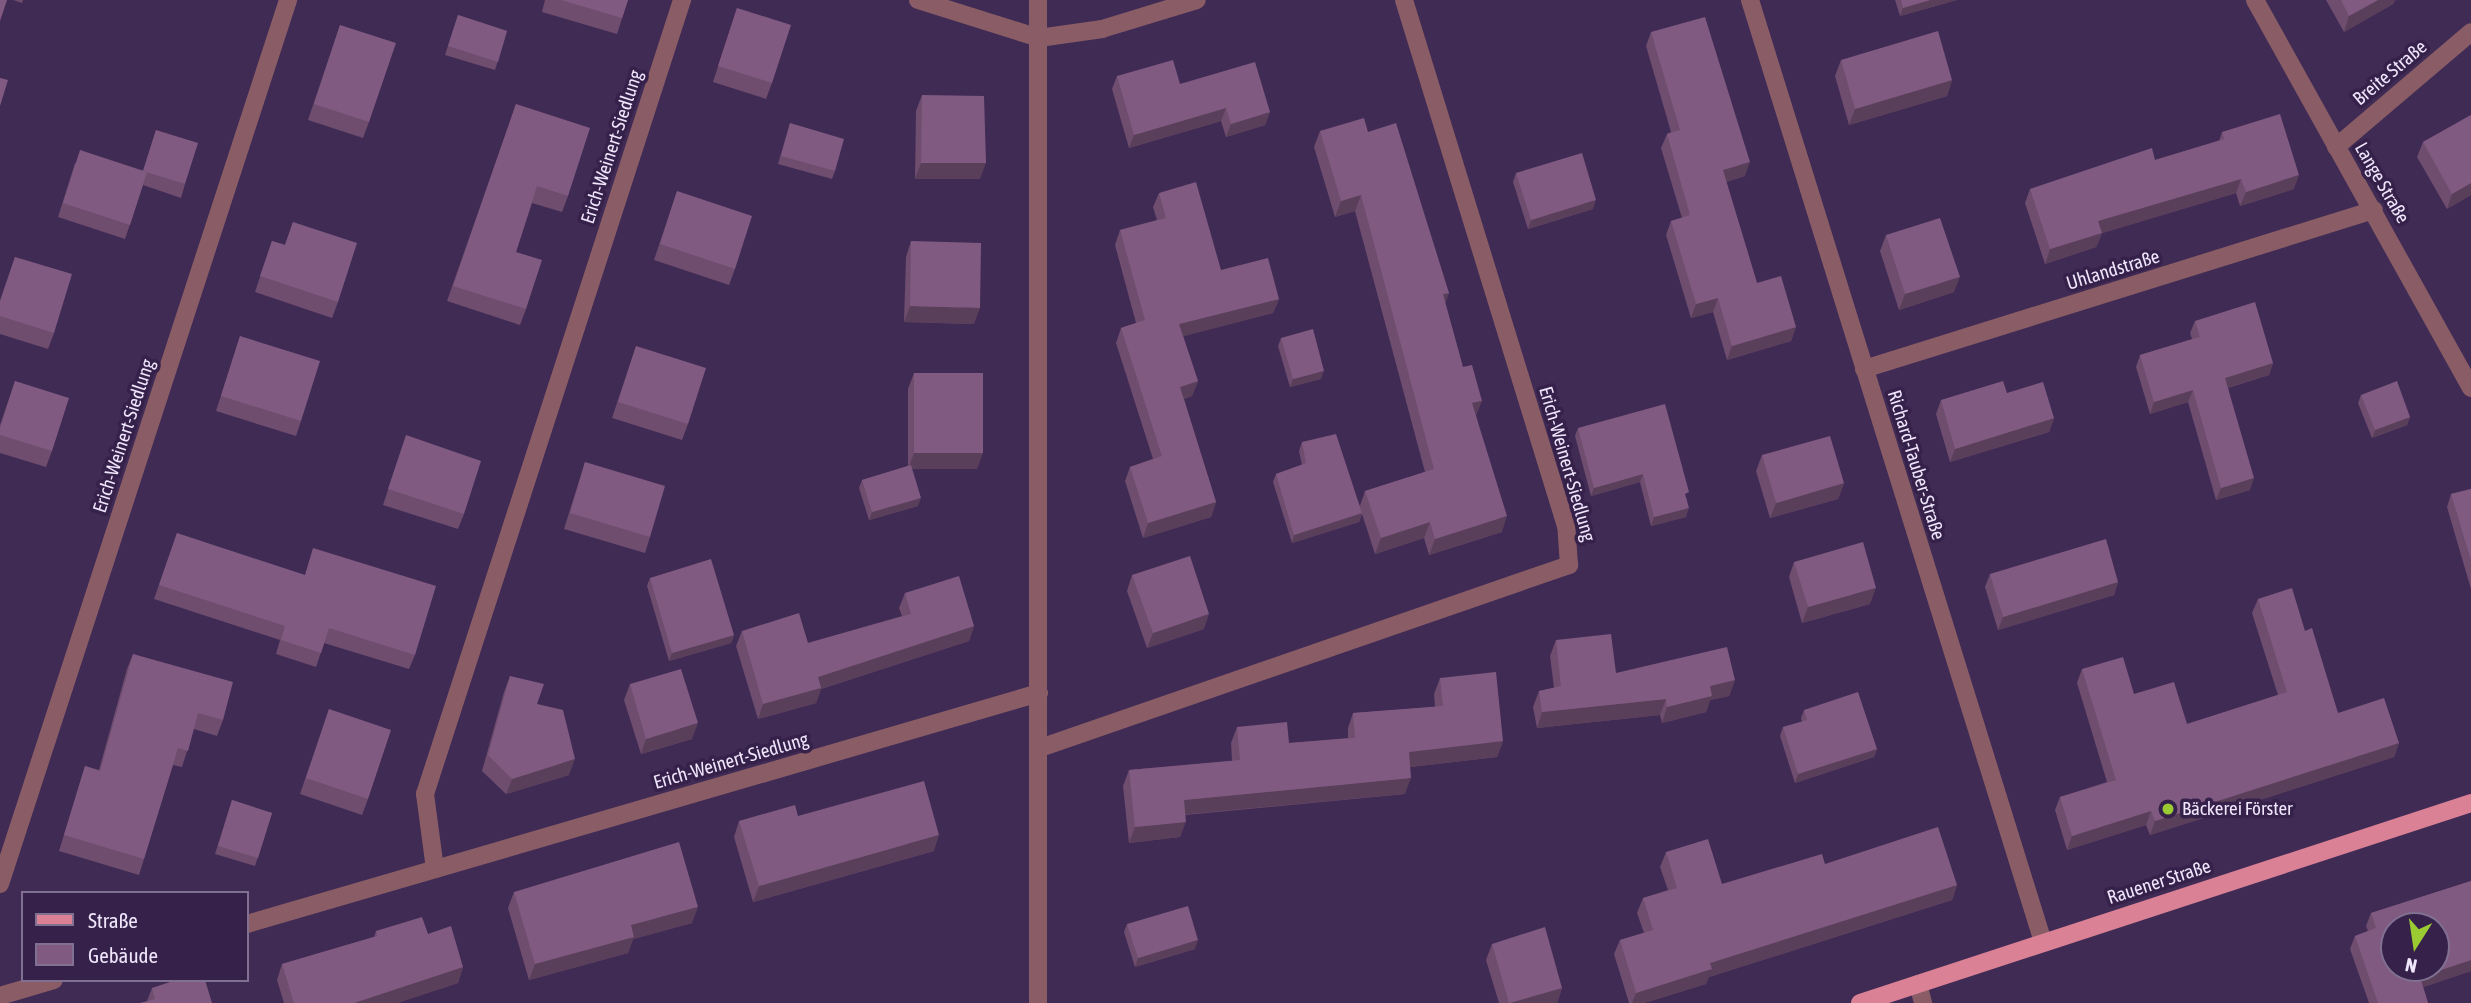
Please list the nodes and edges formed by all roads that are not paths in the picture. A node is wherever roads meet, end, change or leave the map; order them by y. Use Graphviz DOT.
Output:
graph roads {
  1 [pos="288,0"];
  2 [pos="681,0"];
  3 [pos="918,0"];
  4 [pos="1038,0"];
  5 [pos="1197,0"];
  6 [pos="1404,0"];
  7 [pos="1750,0"];
  8 [pos="2255,0"];
  9 [pos="2471,32"];
  10 [pos="1039,38"];
  11 [pos="2336,146"];
  12 [pos="2374,210"];
  13 [pos="1864,369"];
  14 [pos="2471,388"];
  15 [pos="1039,693"];
  16 [pos="1041,748"];
  17 [pos="2471,803"];
  18 [pos="435,869"];
  19 [pos="0,884"];
  20 [pos="248,924"];
  21 [pos="2043,942"];
  22 [pos="47,982"];
  23 [pos="1918,984"];
  24 [pos="0,996"];
  25 [pos="1038,1003"];
  26 [pos="1860,1003"];
  27 [pos="1923,1003"];
  1 -- 19 [label="street, Erich-Weinert-Siedlung"];
  2 -- 18 [label="street, Erich-Weinert-Siedlung"];
  3 -- 10 [label="street"];
  4 -- 10 [label="street"];
  5 -- 10 [label="street"];
  6 -- 16 [label="street, Erich-Weinert-Siedlung"];
  7 -- 13 [label="street, Richard-Tauber-Straße"];
  8 -- 11 [label="street, Lange Straße"];
  9 -- 11 [label="street, Breite Straße"];
  10 -- 15 [label="street"];
  11 -- 12 [label="street, Lange Straße"];
  12 -- 13 [label="street, Uhlandstraße"];
  12 -- 14 [label="street, Lange Straße"];
  13 -- 21 [label="street, Richard-Tauber-Straße"];
  15 -- 16 [label="street"];
  15 -- 18 [label="street, Erich-Weinert-Siedlung"];
  16 -- 25 [label="street"];
  17 -- 21 [label="main road, Rauener Straße"];
  18 -- 20 [label="street, Erich-Weinert-Siedlung"];
  21 -- 23 [label="main road, Rauener Straße"];
  22 -- 24 [label="street"];
  23 -- 26 [label="main road, Rauener Straße"];
  23 -- 27 [label="street"];
}
